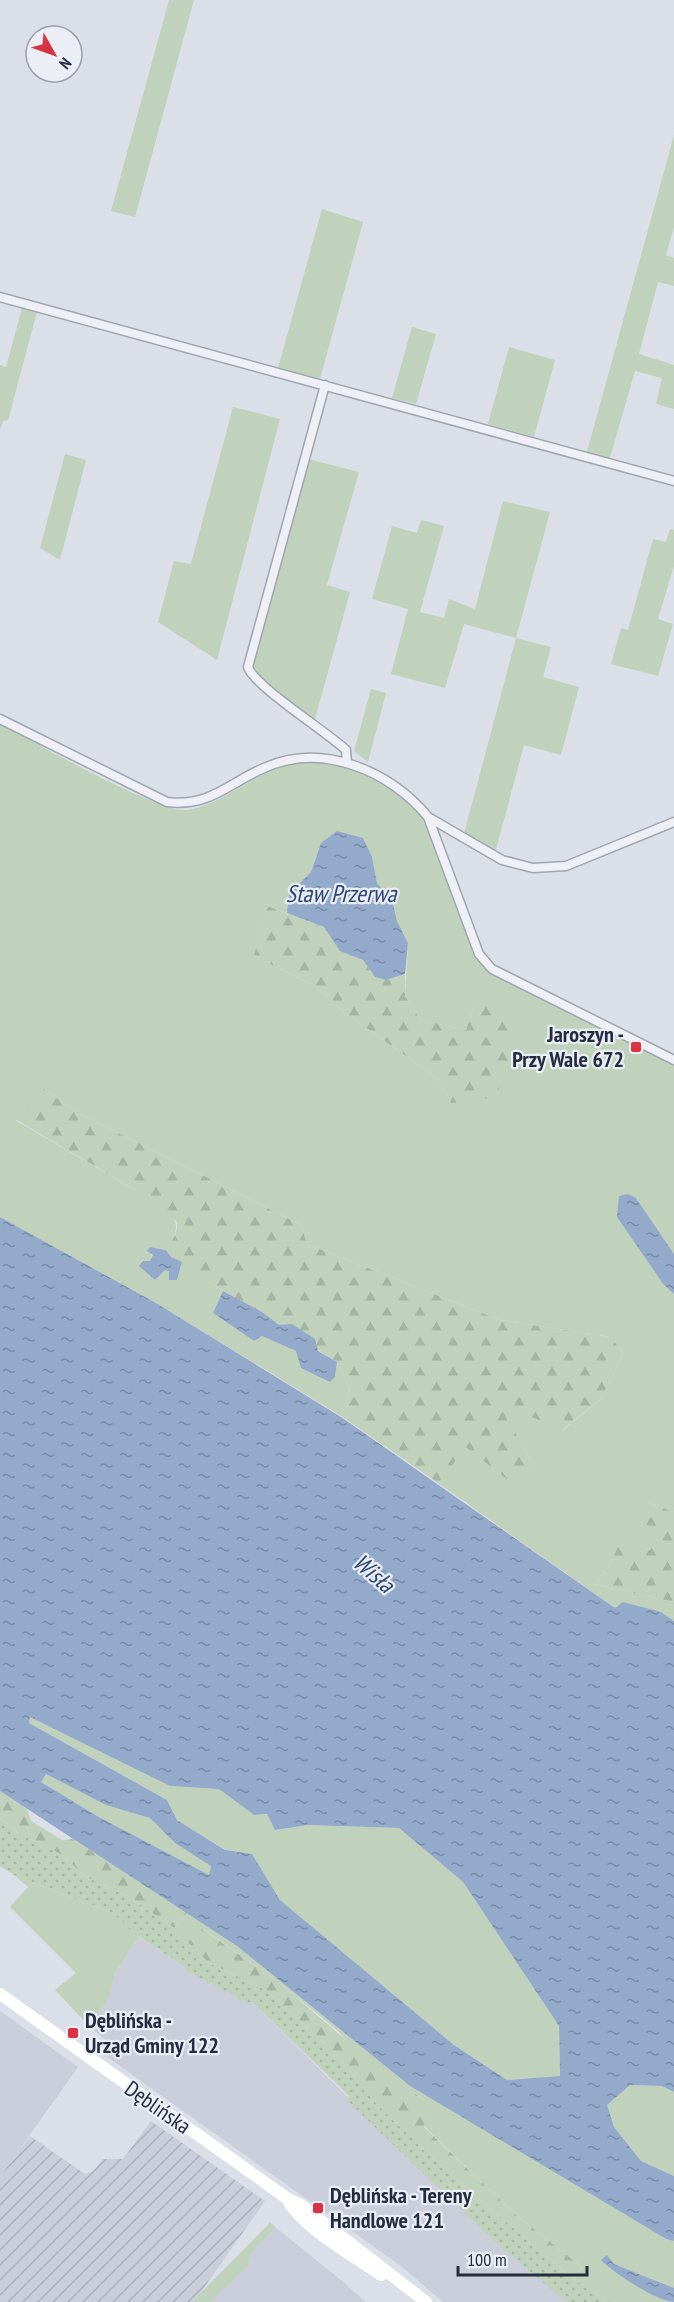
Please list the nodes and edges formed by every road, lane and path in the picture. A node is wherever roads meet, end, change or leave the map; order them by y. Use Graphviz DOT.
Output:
graph roads {
  1 [pos="0,297"];
  2 [pos="325,384"];
  3 [pos="674,481"];
  4 [pos="0,719"];
  5 [pos="347,763"];
  6 [pos="428,817"];
  7 [pos="674,822"];
  8 [pos="674,1060"];
  9 [pos="0,1994"];
  10 [pos="288,2199"];
  11 [pos="413,2302"];
  12 [pos="426,2302"];
  1 -- 2 [label="street"];
  2 -- 3 [label="street"];
  2 -- 5 [label="street"];
  4 -- 5 [label="street"];
  5 -- 6 [label="street"];
  6 -- 7 [label="street"];
  6 -- 8 [label="street"];
  9 -- 10 [label="main road, Dęblińska"];
  10 -- 11 [label="main road, Dęblińska"];
  10 -- 12 [label="main road, Dęblińska"];
}
